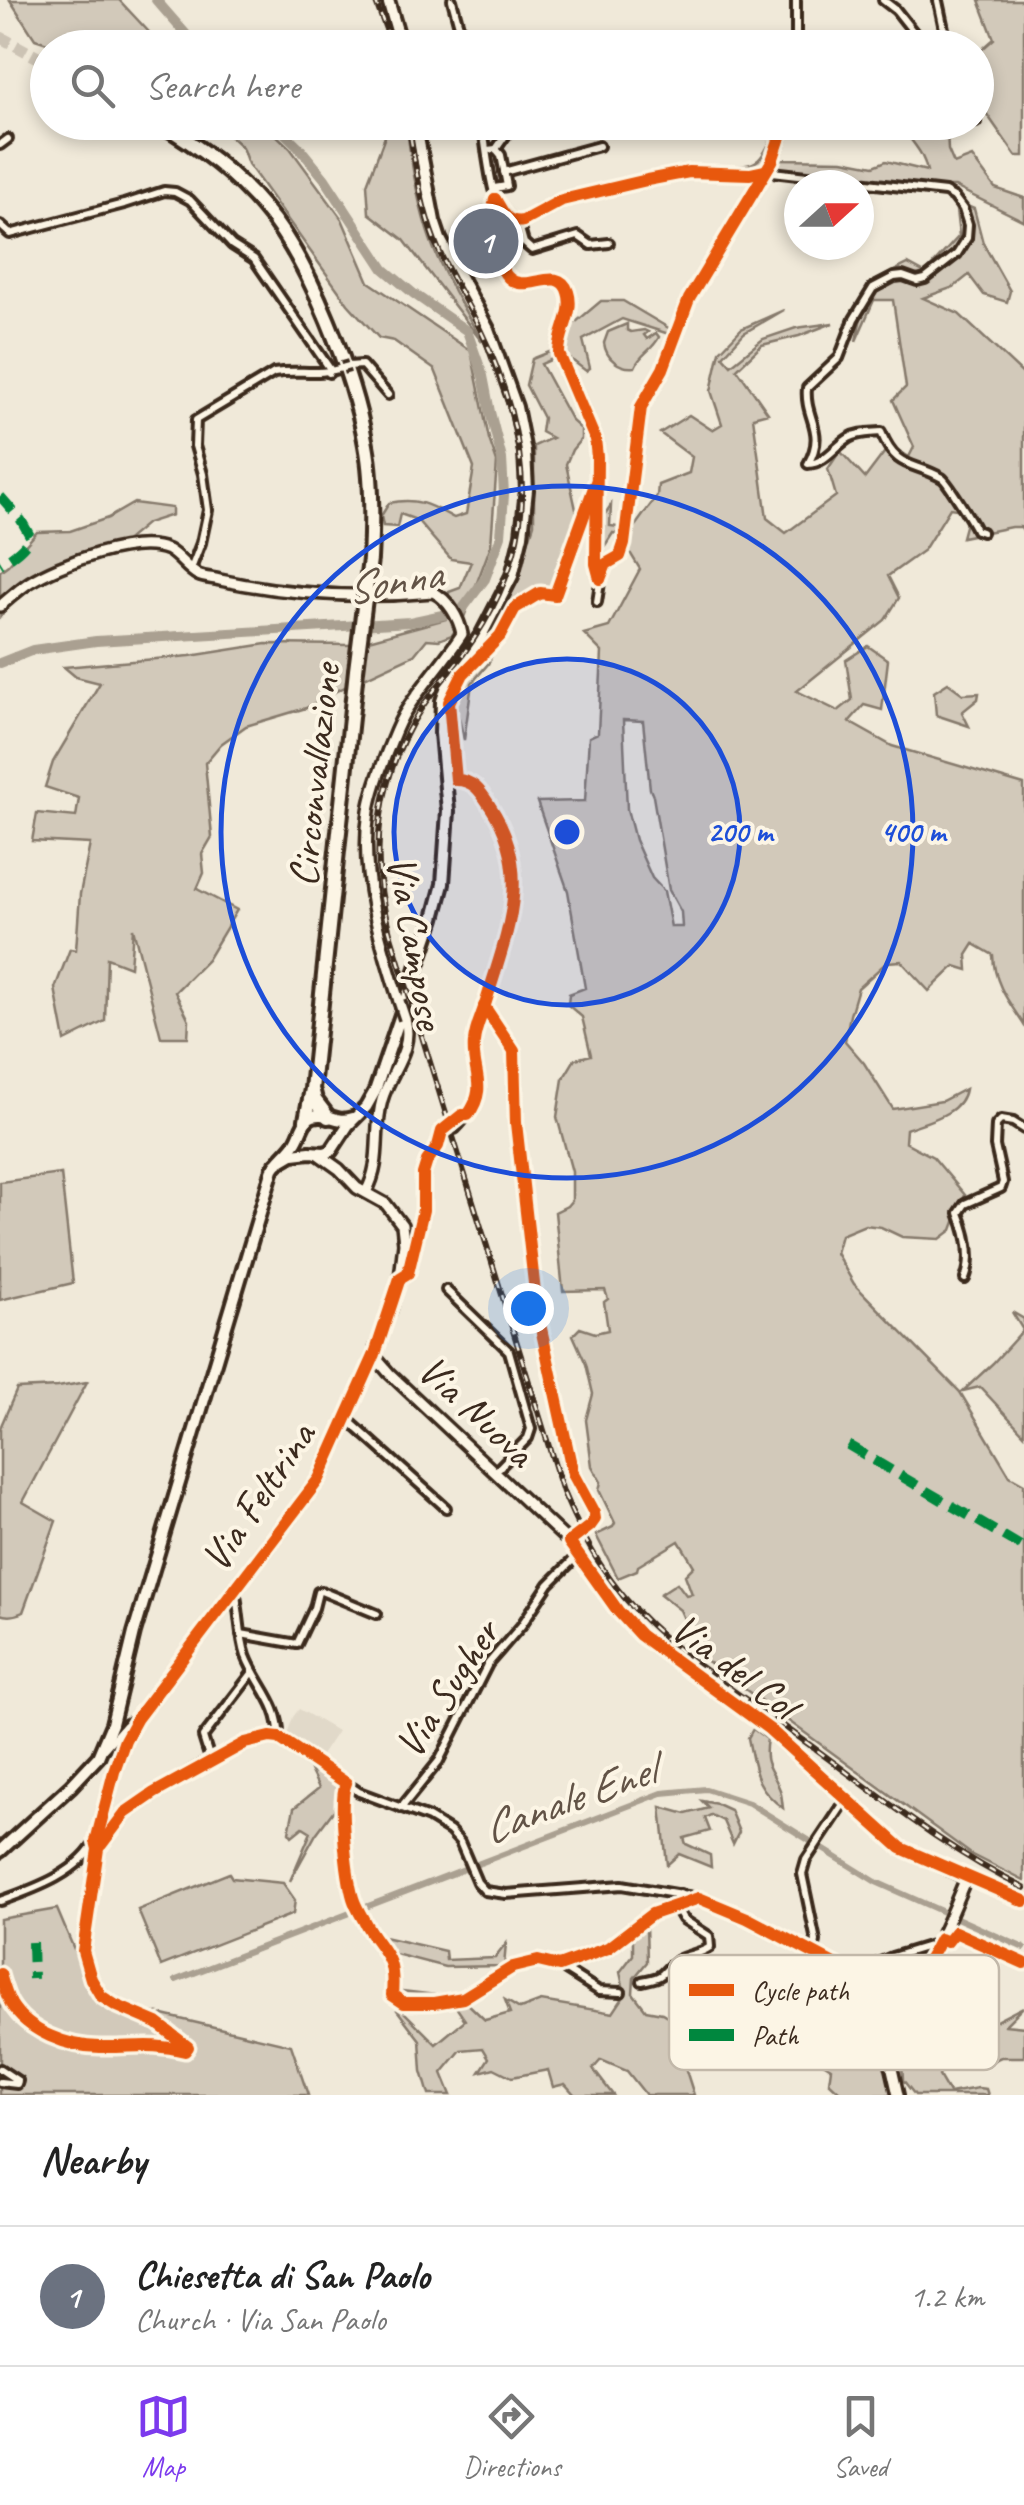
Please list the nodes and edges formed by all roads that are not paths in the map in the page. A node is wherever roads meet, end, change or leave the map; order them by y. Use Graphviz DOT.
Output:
graph roads {
  1 [pos="388,0"];
  2 [pos="452,0"];
  3 [pos="796,0"];
  4 [pos="883,0"];
  5 [pos="938,1"];
  6 [pos="397,30"];
  7 [pos="461,30"];
  8 [pos="797,30"];
  9 [pos="912,30"];
  10 [pos="944,30"];
  11 [pos="8,139"];
  12 [pos="187,140"];
  13 [pos="418,140"];
  14 [pos="488,140"];
  15 [pos="500,140"];
  16 [pos="779,140"];
  17 [pos="0,145"];
  18 [pos="599,146"];
  19 [pos="492,150"];
  20 [pos="764,171"];
  21 [pos="504,172"];
  22 [pos="494,188"];
  23 [pos="494,199"];
  24 [pos="518,222"];
  25 [pos="0,225"];
  26 [pos="609,242"];
  27 [pos="328,373"];
  28 [pos="388,395"];
  29 [pos="596,482"];
  30 [pos="982,532"];
  31 [pos="191,569"];
  32 [pos="598,602"];
  33 [pos="0,606"];
  34 [pos="446,781"];
  35 [pos="484,1006"];
  36 [pos="312,1089"];
  37 [pos="330,1118"];
  38 [pos="354,1118"];
  39 [pos="303,1126"];
  40 [pos="455,1129"];
  41 [pos="1024,1130"];
  42 [pos="337,1143"];
  43 [pos="438,1146"];
  44 [pos="314,1153"];
  45 [pos="276,1164"];
  46 [pos="339,1170"];
  47 [pos="366,1192"];
  48 [pos="400,1278"];
  49 [pos="964,1279"];
  50 [pos="446,1290"];
  51 [pos="375,1354"];
  52 [pos="347,1419"];
  53 [pos="495,1472"];
  54 [pos="446,1508"];
  55 [pos="584,1530"];
  56 [pos="580,1554"];
  57 [pos="234,1590"];
  58 [pos="377,1614"];
  59 [pos="242,1634"];
  60 [pos="254,1672"];
  61 [pos="137,1718"];
  62 [pos="279,1738"];
  63 [pos="101,1753"];
  64 [pos="118,1758"];
  65 [pos="214,1760"];
  66 [pos="346,1782"];
  67 [pos="846,1800"];
  68 [pos="402,1808"];
  69 [pos="98,1837"];
  70 [pos="0,1851"];
  71 [pos="966,1878"];
  72 [pos="680,1894"];
  73 [pos="699,1898"];
  74 [pos="0,1901"];
  75 [pos="1024,1902"];
  76 [pos="676,1907"];
  77 [pos="939,1942"];
  78 [pos="814,1951"];
  79 [pos="699,1955"];
  80 [pos="821,1955"];
  81 [pos="898,1955"];
  82 [pos="931,1955"];
  83 [pos="560,1966"];
  84 [pos="669,1969"];
  85 [pos="0,1974"];
  86 [pos="642,1981"];
  87 [pos="621,1992"];
  88 [pos="0,2070"];
  89 [pos="892,2070"];
  90 [pos="0,2082"];
  91 [pos="898,2095"];
  1 -- 6 [label="main road"];
  2 -- 7 [label="street"];
  3 -- 8 [label="street"];
  4 -- 9 [label="street"];
  5 -- 10 [label="street"];
  11 -- 17 [label="street"];
  12 -- 36 [label="highway, Circonvallazione, bridge"];
  13 -- 34 [label="main road"];
  14 -- 19 [label="street"];
  15 -- 19 [label="street"];
  16 -- 20 [label="street"];
  18 -- 21 [label="street"];
  19 -- 21 [label="street"];
  19 -- 22 [label="street"];
  20 -- 24 [label="street"];
  20 -- 30 [label="street"];
  20 -- 32 [label="street"];
  21 -- 22 [label="street"];
  22 -- 23 [label="street"];
  23 -- 24 [label="street"];
  23 -- 29 [label="street"];
  24 -- 26 [label="street"];
  25 -- 27 [label="street"];
  27 -- 28 [label="street"];
  27 -- 31 [label="street"];
  31 -- 33 [label="street, Via Campose"];
  31 -- 47 [label="street, Via Campose, bridge"];
  34 -- 35 [label="street"];
  34 -- 38 [label="main road"];
  35 -- 40 [label="street"];
  35 -- 55 [label="street"];
  36 -- 37 [label="highway"];
  36 -- 39 [label="highway, Circonvallazione"];
  37 -- 38 [label="main road"];
  37 -- 39 [label="main road"];
  37 -- 42 [label="main road"];
  38 -- 42 [label="main road"];
  39 -- 44 [label="main road, Via Feltrina"];
  39 -- 45 [label="main road, Via Feltrina"];
  41 -- 49 [label="street"];
  42 -- 44 [label="main road"];
  42 -- 46 [label="street"];
  43 -- 48 [label="street"];
  44 -- 45 [label="main road"];
  44 -- 46 [label="street, Via Feltrina"];
  45 -- 63 [label="main road, Via Feltrina"];
  46 -- 47 [label="street, Via Feltrina"];
  47 -- 48 [label="street, Via Feltrina"];
  48 -- 51 [label="street, Via Feltrina"];
  50 -- 53 [label="street"];
  51 -- 52 [label="street, Via Feltrina"];
  51 -- 53 [label="street, Via Nuova"];
  52 -- 54 [label="street"];
  52 -- 57 [label="street, Via Feltrina"];
  53 -- 56 [label="street, Via Nuova"];
  56 -- 67 [label="street, Via del Col"];
  56 -- 68 [label="street, Via Sugher"];
  57 -- 59 [label="street"];
  57 -- 61 [label="street, Via Feltrina"];
  58 -- 59 [label="street"];
  59 -- 60 [label="street"];
  60 -- 62 [label="street"];
  60 -- 65 [label="street"];
  61 -- 63 [label="street, Via Feltrina"];
  61 -- 64 [label="street"];
  62 -- 65 [label="street"];
  62 -- 66 [label="street"];
  63 -- 64 [label="street"];
  63 -- 70 [label="main road, Via Feltrina"];
  64 -- 69 [label="street"];
  65 -- 69 [label="street"];
  66 -- 68 [label="street"];
  66 -- 83 [label="street"];
  67 -- 71 [label="street, Via del Col"];
  67 -- 78 [label="street"];
  68 -- 72 [label="street"];
  69 -- 74 [label="street"];
  69 -- 85 [label="street"];
  71 -- 75 [label="street"];
  71 -- 77 [label="street"];
  72 -- 73 [label="street"];
  72 -- 76 [label="street"];
  73 -- 76 [label="street"];
  73 -- 78 [label="street"];
  76 -- 79 [label="street"];
  76 -- 83 [label="street"];
  77 -- 81 [label="street"];
  77 -- 82 [label="street"];
  78 -- 80 [label="street"];
  83 -- 87 [label="street"];
  84 -- 86 [label="street"];
  88 -- 90 [label="street"];
  89 -- 91 [label="street"];
}
